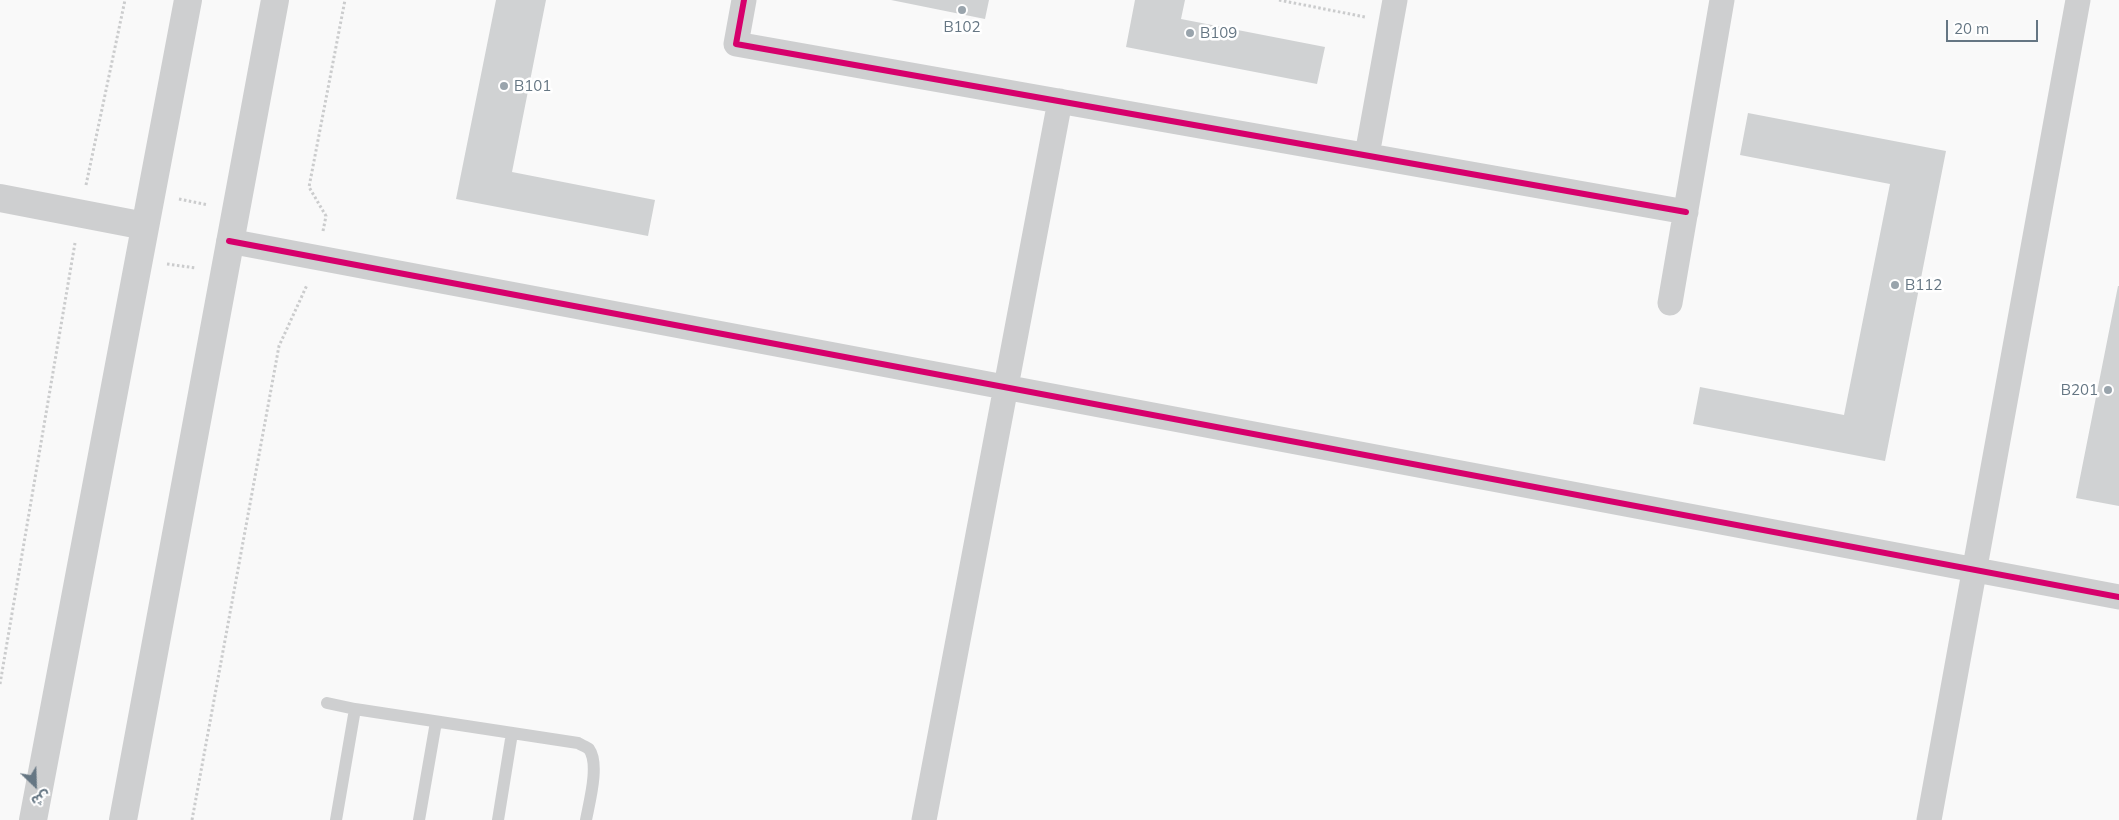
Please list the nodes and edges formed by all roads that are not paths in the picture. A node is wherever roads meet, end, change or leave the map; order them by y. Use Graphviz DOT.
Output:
graph roads {
  1 [pos="188,0"];
  2 [pos="275,0"];
  3 [pos="744,0"];
  4 [pos="1722,0"];
  5 [pos="2078,0"];
  6 [pos="1393,11"];
  7 [pos="1060,101"];
  8 [pos="1366,155"];
  9 [pos="0,198"];
  10 [pos="1686,212"];
  11 [pos="145,226"];
  12 [pos="229,241"];
  13 [pos="1670,303"];
  14 [pos="1006,387"];
  15 [pos="1975,570"];
  16 [pos="2119,597"];
  17 [pos="326,703"];
  18 [pos="355,709"];
  19 [pos="436,722"];
  20 [pos="512,733"];
  21 [pos="33,820"];
  22 [pos="122,820"];
  23 [pos="336,820"];
  24 [pos="419,820"];
  25 [pos="498,820"];
  26 [pos="586,820"];
  27 [pos="924,820"];
  28 [pos="1929,820"];
  1 -- 11 [label="street"];
  2 -- 12 [label="street"];
  3 -- 7 [label="street"];
  4 -- 10 [label="street"];
  5 -- 15 [label="street"];
  6 -- 8 [label="street"];
  7 -- 8 [label="street"];
  7 -- 14 [label="street"];
  8 -- 10 [label="street"];
  9 -- 11 [label="street"];
  10 -- 13 [label="street"];
  11 -- 21 [label="street"];
  12 -- 14 [label="street"];
  12 -- 22 [label="street"];
  14 -- 15 [label="street"];
  14 -- 27 [label="street"];
  15 -- 16 [label="street"];
  15 -- 28 [label="street"];
  17 -- 18 [label="lane"];
  18 -- 19 [label="lane"];
  18 -- 23 [label="lane"];
  19 -- 20 [label="lane"];
  19 -- 24 [label="lane"];
  20 -- 25 [label="lane"];
  20 -- 26 [label="lane"];
}
